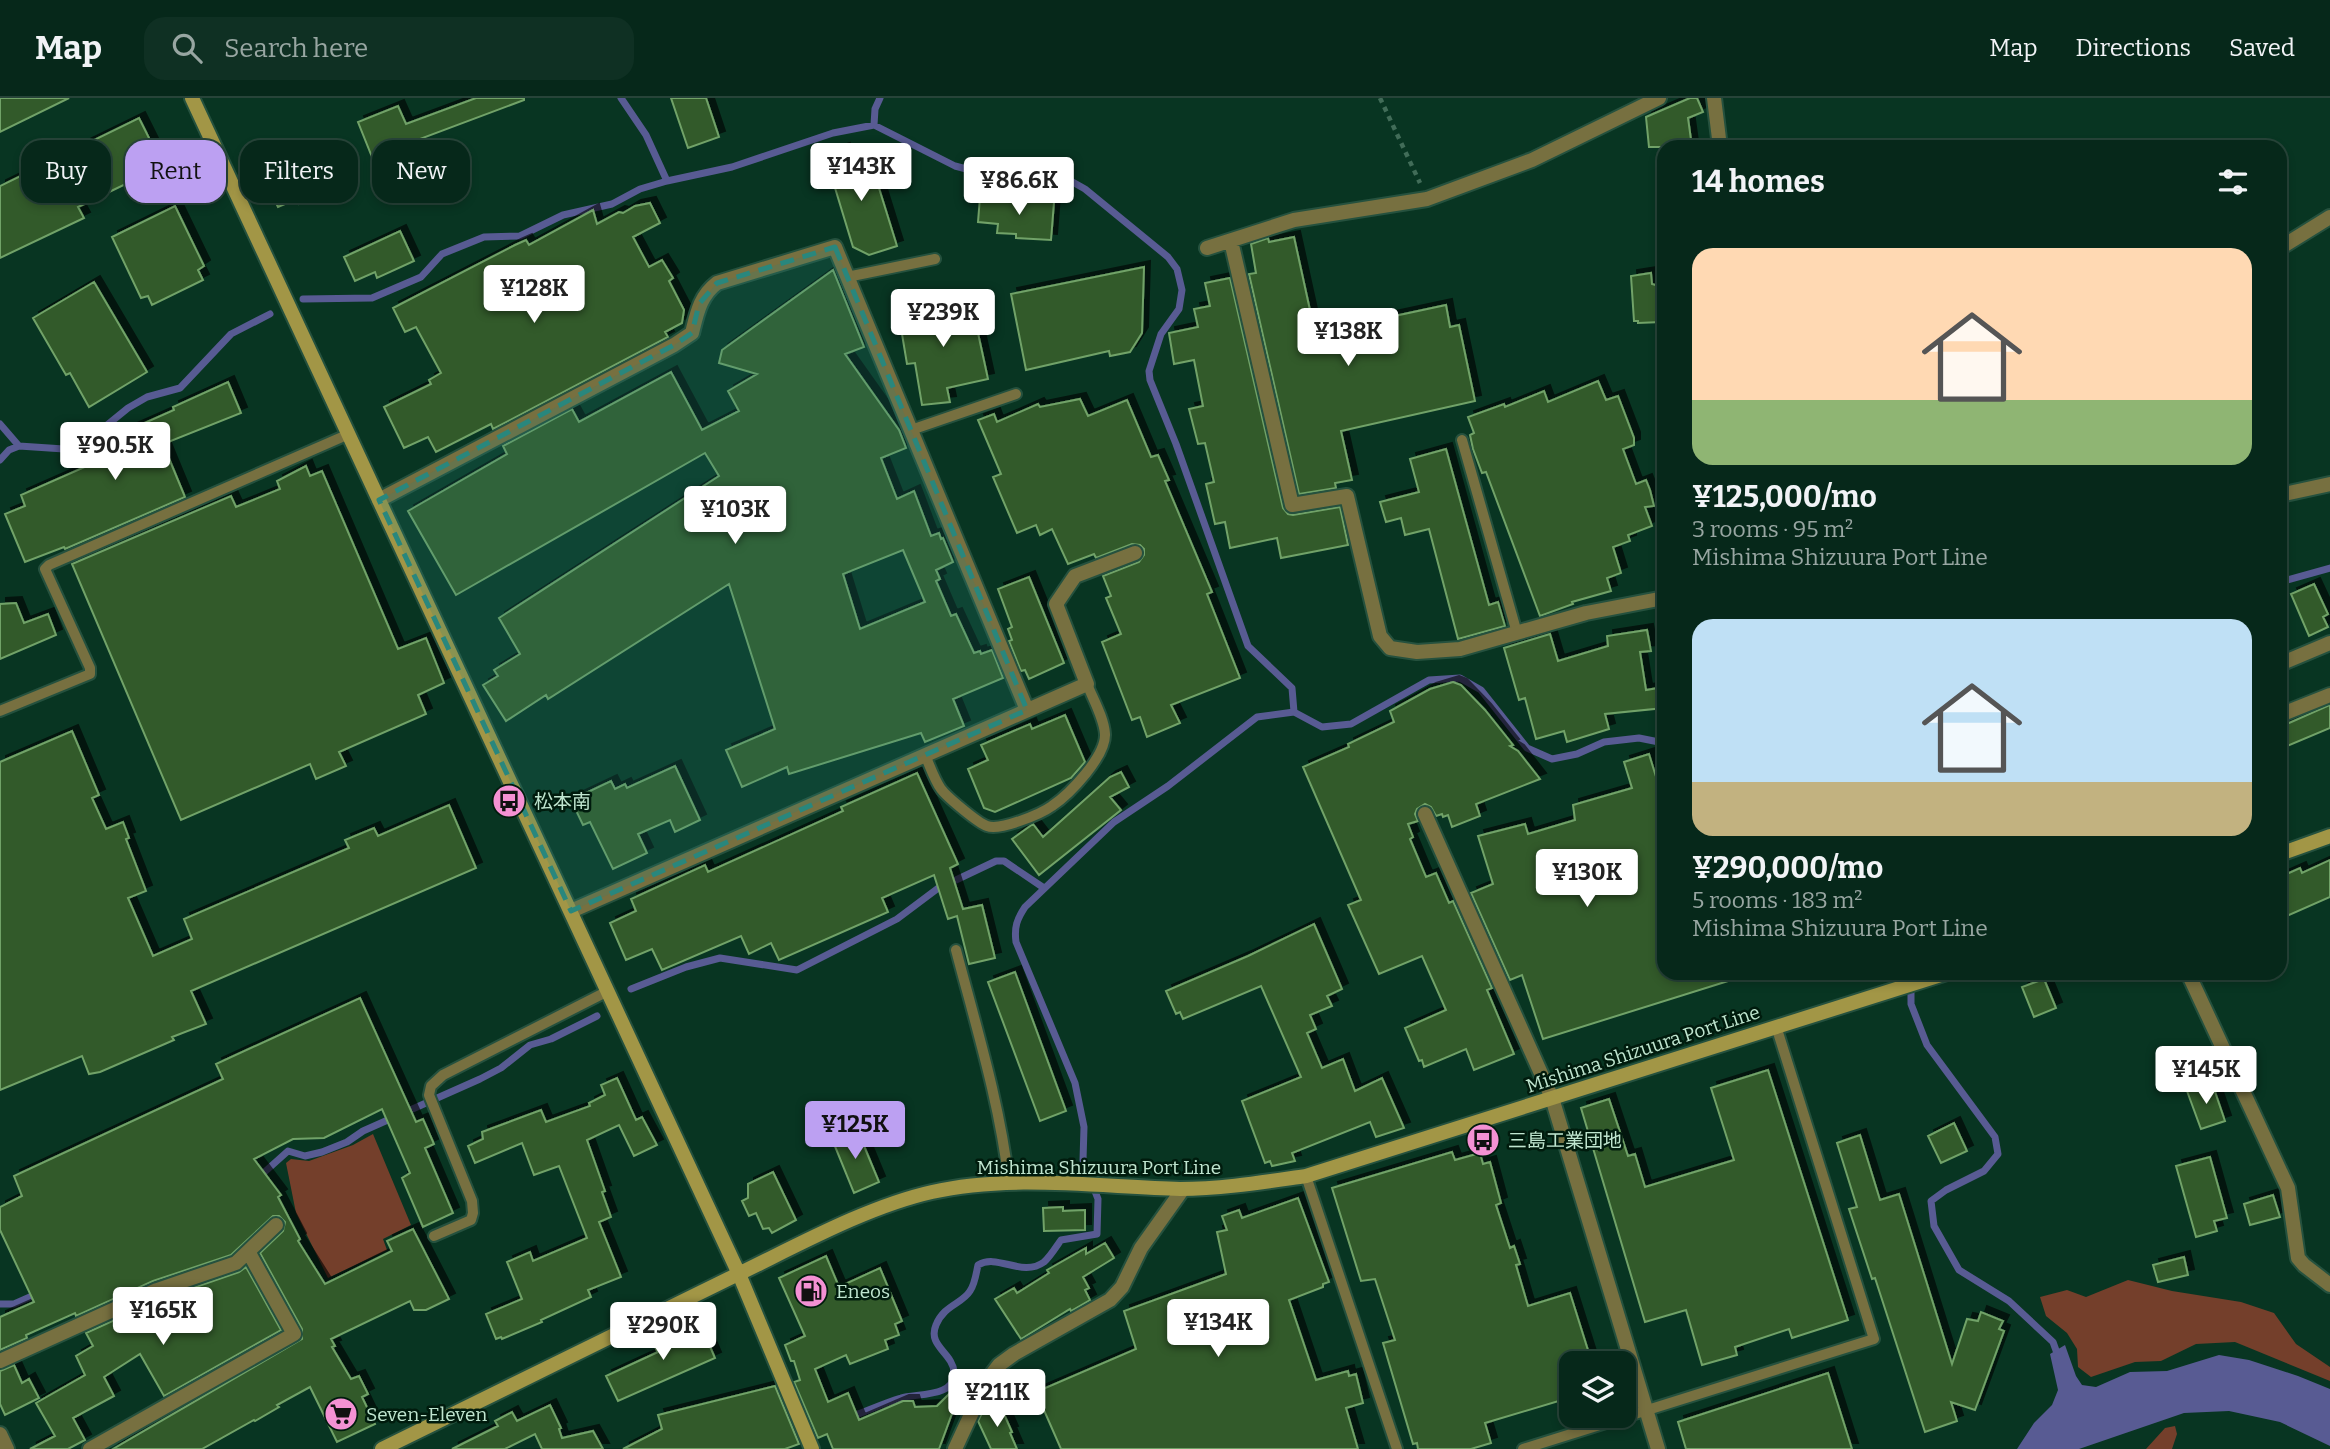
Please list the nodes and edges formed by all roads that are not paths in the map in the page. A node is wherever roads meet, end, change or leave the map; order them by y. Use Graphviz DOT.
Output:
graph roads {
  1 [pos="192,98"];
  2 [pos="1659,98"];
  3 [pos="1714,98"];
  4 [pos="1719,140"];
  5 [pos="2329,219"];
  6 [pos="1231,241"];
  7 [pos="2287,243"];
  8 [pos="1207,248"];
  9 [pos="935,259"];
  10 [pos="847,277"];
  11 [pos="1016,394"];
  12 [pos="911,430"];
  13 [pos="349,434"];
  14 [pos="1462,440"];
  15 [pos="2330,484"];
  16 [pos="2287,493"];
  17 [pos="379,500"];
  18 [pos="1135,553"];
  19 [pos="1657,599"];
  20 [pos="1517,633"];
  21 [pos="2330,643"];
  22 [pos="2287,661"];
  23 [pos="1087,684"];
  24 [pos="2330,695"];
  25 [pos="1027,710"];
  26 [pos="0,711"];
  27 [pos="2287,712"];
  28 [pos="925,755"];
  29 [pos="1425,814"];
  30 [pos="2330,836"];
  31 [pos="2287,851"];
  32 [pos="571,911"];
  33 [pos="956,950"];
  34 [pos="1925,980"];
  35 [pos="2191,980"];
  36 [pos="608,991"];
  37 [pos="1776,1026"];
  38 [pos="1552,1098"];
  39 [pos="1306,1175"];
  40 [pos="1009,1183"];
  41 [pos="1183,1189"];
  42 [pos="276,1225"];
  43 [pos="434,1236"];
  44 [pos="249,1253"];
  45 [pos="739,1274"];
  46 [pos="2330,1284"];
  47 [pos="0,1361"];
  48 [pos="1646,1410"];
  49 [pos="0,1434"];
  50 [pos="7,1449"];
  51 [pos="90,1449"];
  52 [pos="382,1449"];
  53 [pos="812,1449"];
  54 [pos="954,1449"];
  55 [pos="1397,1449"];
  56 [pos="1523,1449"];
  57 [pos="1658,1449"];
  1 -- 13 [label="main road"];
  2 -- 6 [label="street"];
  3 -- 4 [label="street"];
  5 -- 7 [label="street"];
  6 -- 8 [label="street"];
  6 -- 20 [label="street"];
  9 -- 10 [label="lane"];
  10 -- 12 [label="street"];
  10 -- 17 [label="street"];
  11 -- 12 [label="lane"];
  12 -- 25 [label="street"];
  13 -- 17 [label="main road"];
  13 -- 26 [label="lane"];
  14 -- 20 [label="lane"];
  15 -- 16 [label="street"];
  17 -- 32 [label="main road"];
  18 -- 23 [label="street"];
  19 -- 20 [label="street"];
  21 -- 22 [label="street"];
  23 -- 25 [label="street"];
  23 -- 28 [label="lane"];
  24 -- 27 [label="street"];
  25 -- 28 [label="street"];
  28 -- 32 [label="street"];
  29 -- 38 [label="street"];
  30 -- 31 [label="main road"];
  32 -- 36 [label="main road"];
  33 -- 40 [label="lane"];
  34 -- 37 [label="main road, Mishima Shizuura Port Line"];
  35 -- 46 [label="street"];
  36 -- 43 [label="lane"];
  36 -- 45 [label="main road"];
  37 -- 38 [label="main road, Mishima Shizuura Port Line"];
  37 -- 48 [label="lane"];
  38 -- 39 [label="main road, Mishima Shizuura Port Line"];
  38 -- 48 [label="street"];
  39 -- 41 [label="main road, Mishima Shizuura Port Line"];
  39 -- 55 [label="lane"];
  40 -- 41 [label="main road, Mishima Shizuura Port Line"];
  40 -- 45 [label="main road, Mishima Shizuura Port Line"];
  41 -- 54 [label="street"];
  42 -- 44 [label="street"];
  44 -- 47 [label="street"];
  44 -- 51 [label="street"];
  45 -- 52 [label="main road, Mishima Shizuura Port Line"];
  45 -- 53 [label="main road"];
  48 -- 56 [label="lane"];
  48 -- 57 [label="street"];
  49 -- 50 [label="street"];
}
